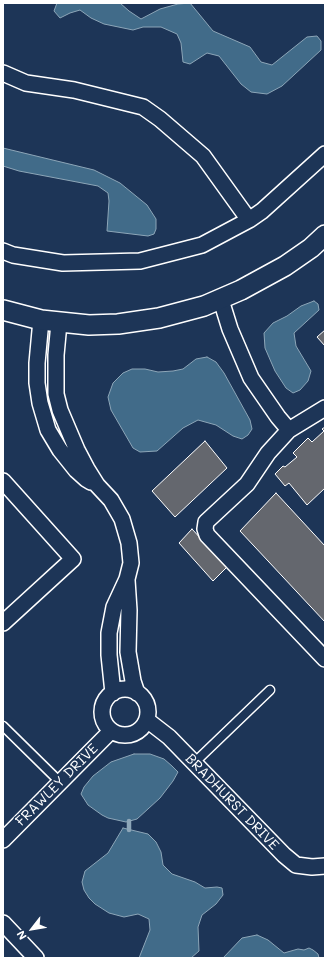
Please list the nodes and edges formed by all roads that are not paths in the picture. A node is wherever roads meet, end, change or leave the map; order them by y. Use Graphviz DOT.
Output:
graph roads {
  1 [pos="3,73"];
  2 [pos="325,154"];
  3 [pos="249,220"];
  4 [pos="325,235"];
  5 [pos="3,250"];
  6 [pos="220,300"];
  7 [pos="3,310"];
  8 [pos="50,321"];
  9 [pos="325,408"];
  10 [pos="289,430"];
  11 [pos="3,481"];
  12 [pos="127,579"];
  13 [pos="3,623"];
  14 [pos="325,660"];
  15 [pos="270,690"];
  16 [pos="112,693"];
  17 [pos="137,693"];
  18 [pos="147,720"];
  19 [pos="3,726"];
  20 [pos="111,731"];
  21 [pos="194,763"];
  22 [pos="60,782"];
  23 [pos="3,840"];
  24 [pos="325,866"];
  25 [pos="3,923"];
  26 [pos="36,958"];
  1 -- 3 [label="street"];
  2 -- 3 [label="street"];
  3 -- 5 [label="street"];
  4 -- 6 [label="street"];
  6 -- 8 [label="street"];
  6 -- 10 [label="street"];
  7 -- 8 [label="street"];
  8 -- 12 [label="street"];
  9 -- 10 [label="street"];
  10 -- 14 [label="street"];
  11 -- 13 [label="street"];
  12 -- 16 [label="street"];
  12 -- 17 [label="street"];
  15 -- 21 [label="lane"];
  16 -- 17 [label="street"];
  16 -- 20 [label="street"];
  17 -- 18 [label="street"];
  18 -- 20 [label="street"];
  18 -- 21 [label="street, BRADHURST DRIVE"];
  19 -- 22 [label="lane"];
  20 -- 22 [label="street, FRAWLEY DRIVE"];
  21 -- 24 [label="street, BRADHURST DRIVE"];
  22 -- 23 [label="street, FRAWLEY DRIVE"];
  25 -- 26 [label="street"];
}
